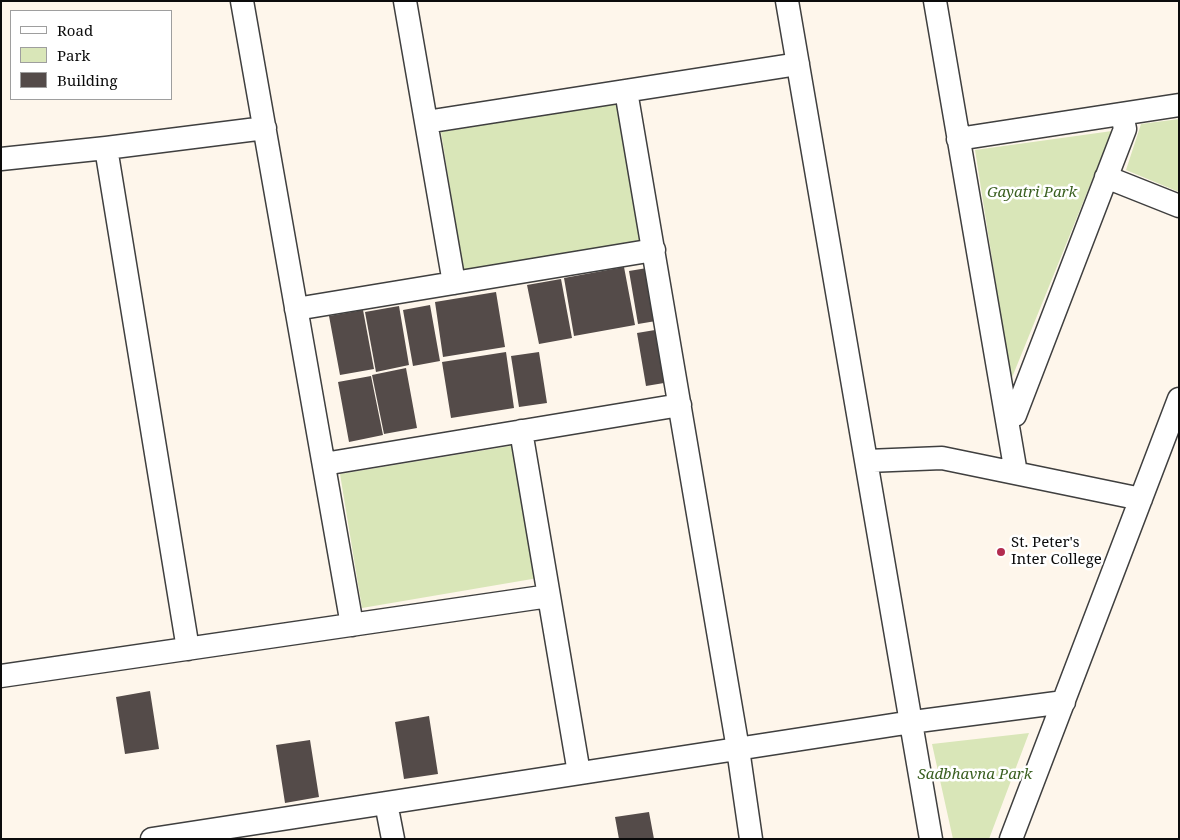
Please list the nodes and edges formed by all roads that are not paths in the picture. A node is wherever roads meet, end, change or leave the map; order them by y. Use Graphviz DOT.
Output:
graph roads {
  1 [pos="242,1"];
  2 [pos="405,1"];
  3 [pos="787,1"];
  4 [pos="939,2"];
  5 [pos="798,64"];
  6 [pos="626,91"];
  7 [pos="1179,105"];
  8 [pos="1122,114"];
  9 [pos="426,122"];
  10 [pos="264,128"];
  11 [pos="958,139"];
  12 [pos="106,148"];
  13 [pos="1,159"];
  14 [pos="1106,177"];
  15 [pos="1179,206"];
  16 [pos="654,250"];
  17 [pos="454,283"];
  18 [pos="296,309"];
  19 [pos="1179,400"];
  20 [pos="680,405"];
  21 [pos="1007,418"];
  22 [pos="521,431"];
  23 [pos="867,461"];
  24 [pos="324,464"];
  25 [pos="1016,473"];
  26 [pos="1141,499"];
  27 [pos="549,596"];
  28 [pos="352,625"];
  29 [pos="188,649"];
  30 [pos="1,676"];
  31 [pos="1064,702"];
  32 [pos="912,722"];
  33 [pos="738,749"];
  34 [pos="579,773"];
  35 [pos="386,803"];
  36 [pos="212,834"];
  37 [pos="152,839"];
  38 [pos="393,839"];
  39 [pos="751,839"];
  40 [pos="931,839"];
  41 [pos="1012,839"];
  1 -- 10 [label="street"];
  2 -- 9 [label="street"];
  3 -- 5 [label="street"];
  4 -- 11 [label="street"];
  5 -- 6 [label="street"];
  5 -- 23 [label="street"];
  6 -- 9 [label="street"];
  6 -- 16 [label="street"];
  7 -- 8 [label="street"];
  8 -- 11 [label="street"];
  8 -- 14 [label="street"];
  9 -- 17 [label="street"];
  10 -- 12 [label="street"];
  10 -- 18 [label="street"];
  11 -- 21 [label="street"];
  12 -- 13 [label="street"];
  12 -- 29 [label="street"];
  14 -- 15 [label="street"];
  14 -- 21 [label="street"];
  16 -- 17 [label="street"];
  16 -- 20 [label="street"];
  17 -- 18 [label="street"];
  18 -- 24 [label="street"];
  19 -- 26 [label="street"];
  20 -- 22 [label="street"];
  20 -- 33 [label="street"];
  21 -- 25 [label="street"];
  22 -- 24 [label="street"];
  22 -- 27 [label="street"];
  23 -- 25 [label="street"];
  23 -- 32 [label="street"];
  24 -- 28 [label="street"];
  25 -- 26 [label="street"];
  26 -- 31 [label="street"];
  27 -- 28 [label="street"];
  27 -- 34 [label="street"];
  28 -- 29 [label="street"];
  29 -- 30 [label="street"];
  31 -- 32 [label="street"];
  31 -- 41 [label="street"];
  32 -- 33 [label="street"];
  32 -- 40 [label="street"];
  33 -- 34 [label="street"];
  33 -- 39 [label="street"];
  34 -- 35 [label="street"];
  35 -- 36 [label="street"];
  35 -- 38 [label="street"];
  36 -- 37 [label="street"];
}
